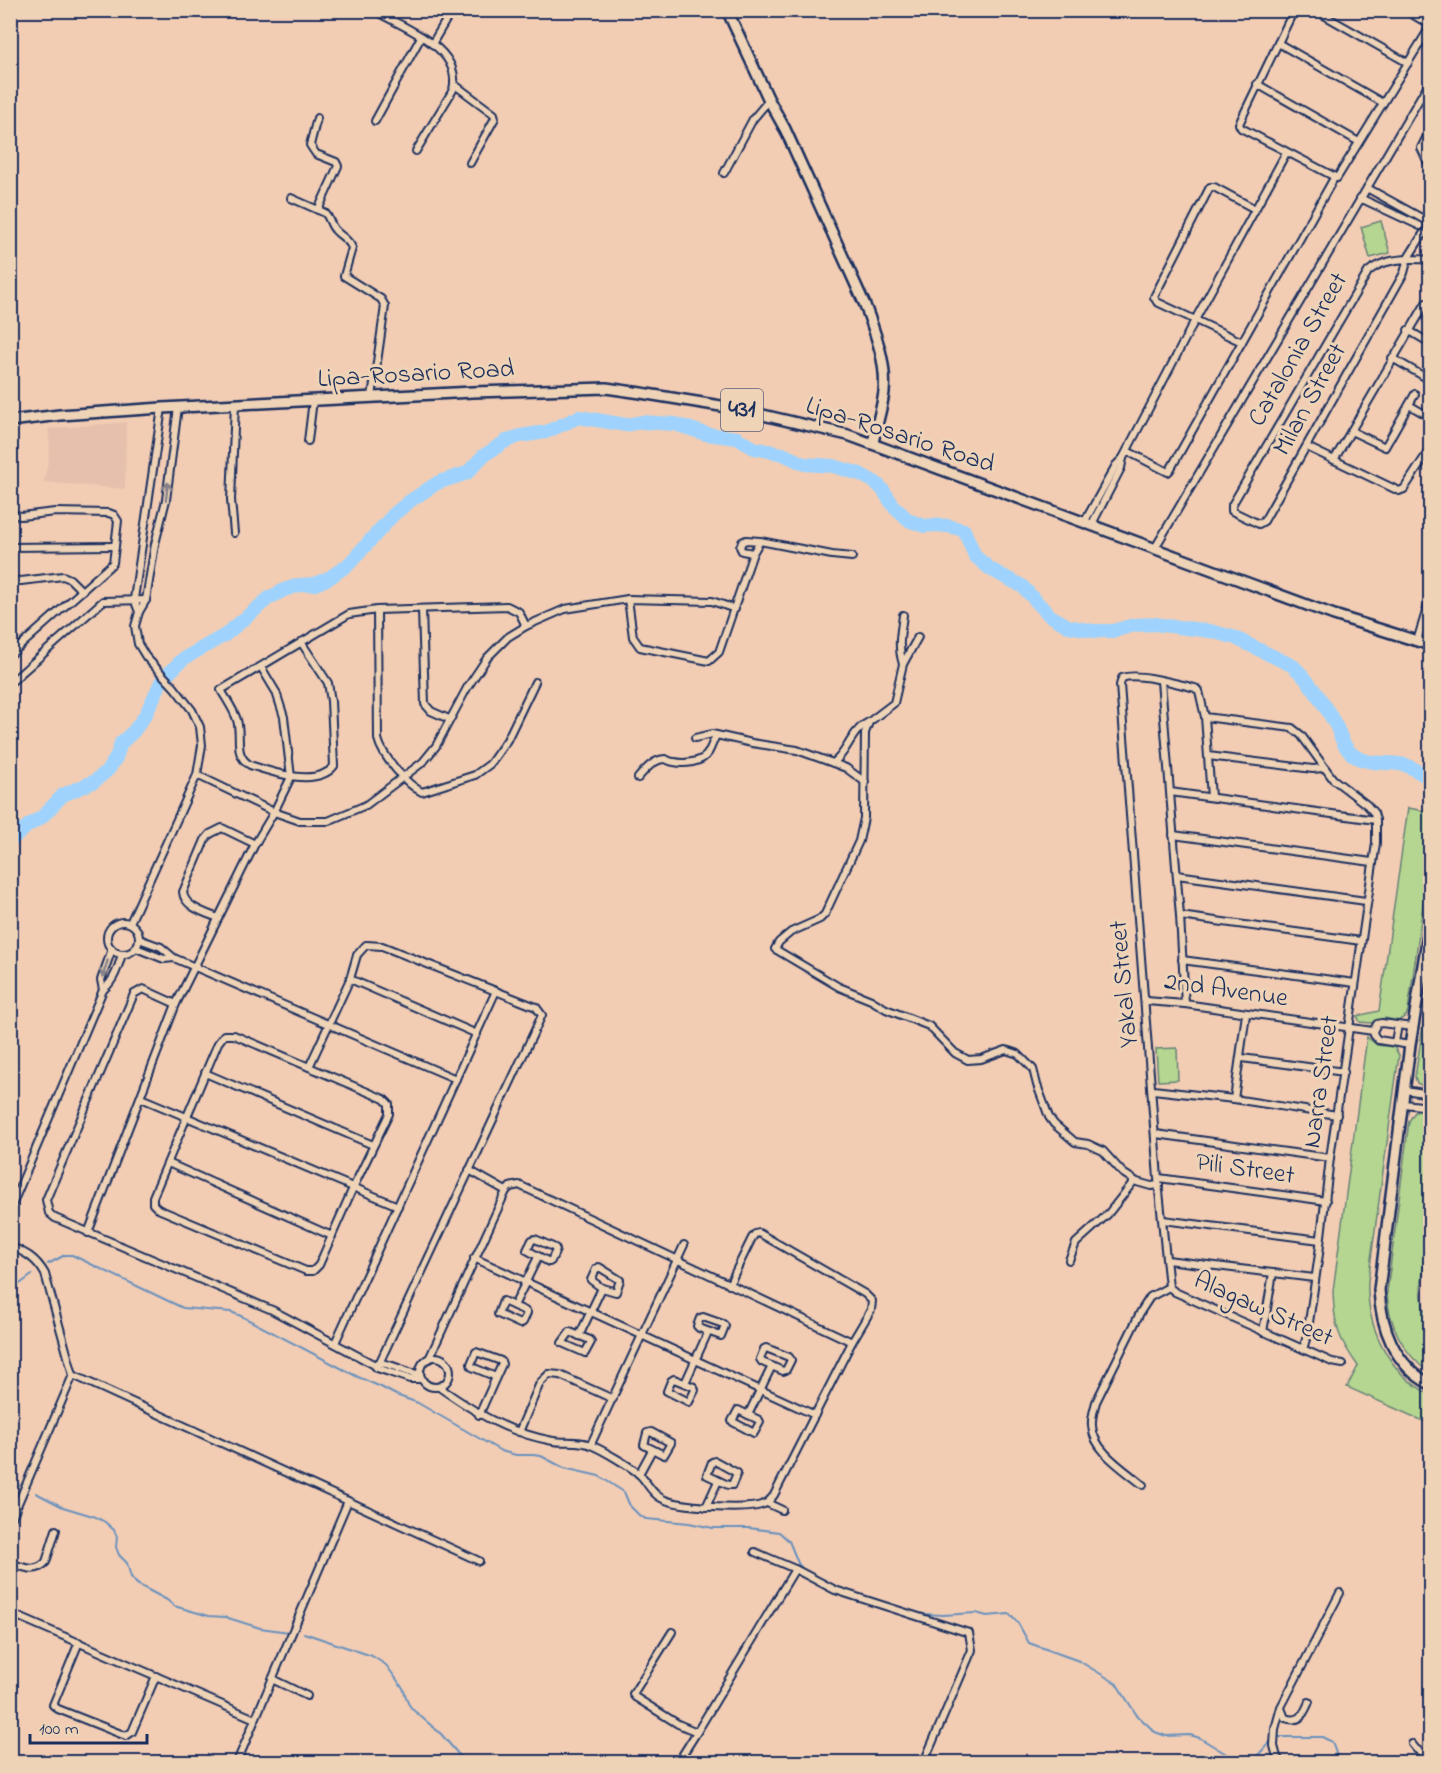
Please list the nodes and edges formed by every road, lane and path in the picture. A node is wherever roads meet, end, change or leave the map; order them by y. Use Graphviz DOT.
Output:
graph roads {
  1 [pos="452,10"];
  2 [pos="727,10"];
  3 [pos="1294,10"];
  4 [pos="1315,10"];
  5 [pos="1405,10"];
  6 [pos="377,12"];
  7 [pos="1431,26"];
  8 [pos="421,37"];
  9 [pos="1278,43"];
  10 [pos="432,44"];
  11 [pos="1408,63"];
  12 [pos="1431,81"];
  13 [pos="1257,84"];
  14 [pos="455,85"];
  15 [pos="768,100"];
  16 [pos="1383,103"];
  17 [pos="317,118"];
  18 [pos="375,121"];
  19 [pos="1431,130"];
  20 [pos="1359,142"];
  21 [pos="416,151"];
  22 [pos="1286,153"];
  23 [pos="470,163"];
  24 [pos="1431,167"];
  25 [pos="724,173"];
  26 [pos="1334,178"];
  27 [pos="1367,188"];
  28 [pos="1379,194"];
  29 [pos="291,198"];
  30 [pos="1360,198"];
  31 [pos="1395,203"];
  32 [pos="1374,205"];
  33 [pos="1256,209"];
  34 [pos="318,210"];
  35 [pos="1391,213"];
  36 [pos="1428,220"];
  37 [pos="1419,226"];
  38 [pos="1427,234"];
  39 [pos="1408,258"];
  40 [pos="1431,260"];
  41 [pos="1430,302"];
  42 [pos="1195,320"];
  43 [pos="1408,330"];
  44 [pos="1242,342"];
  45 [pos="1431,343"];
  46 [pos="1392,358"];
  47 [pos="1431,380"];
  48 [pos="1415,394"];
  49 [pos="372,397"];
  50 [pos="313,400"];
  51 [pos="235,404"];
  52 [pos="1409,405"];
  53 [pos="178,407"];
  54 [pos="162,408"];
  55 [pos="1431,417"];
  56 [pos="10,421"];
  57 [pos="1351,431"];
  58 [pos="308,441"];
  59 [pos="873,443"];
  60 [pos="1307,447"];
  61 [pos="1431,448"];
  62 [pos="1127,451"];
  63 [pos="1334,460"];
  64 [pos="1232,505"];
  65 [pos="10,514"];
  66 [pos="146,522"];
  67 [pos="1088,523"];
  68 [pos="160,524"];
  69 [pos="234,533"];
  70 [pos="760,541"];
  71 [pos="115,546"];
  72 [pos="10,547"];
  73 [pos="1155,548"];
  74 [pos="753,553"];
  75 [pos="852,557"];
  76 [pos="10,580"];
  77 [pos="82,591"];
  78 [pos="134,599"];
  79 [pos="628,599"];
  80 [pos="1431,599"];
  81 [pos="146,600"];
  82 [pos="422,609"];
  83 [pos="735,609"];
  84 [pos="377,610"];
  85 [pos="139,612"];
  86 [pos="903,615"];
  87 [pos="526,626"];
  88 [pos="918,637"];
  89 [pos="1417,641"];
  90 [pos="301,642"];
  91 [pos="1431,645"];
  92 [pos="10,655"];
  93 [pos="903,664"];
  94 [pos="261,667"];
  95 [pos="1161,681"];
  96 [pos="535,682"];
  97 [pos="10,683"];
  98 [pos="1204,717"];
  99 [pos="449,719"];
  100 [pos="869,722"];
  101 [pos="716,736"];
  102 [pos="695,738"];
  103 [pos="1208,756"];
  104 [pos="832,762"];
  105 [pos="1323,768"];
  106 [pos="197,775"];
  107 [pos="291,777"];
  108 [pos="405,777"];
  109 [pos="638,777"];
  110 [pos="865,782"];
  111 [pos="1170,792"];
  112 [pos="1210,797"];
  113 [pos="274,812"];
  114 [pos="1376,820"];
  115 [pos="1173,835"];
  116 [pos="255,844"];
  117 [pos="1372,862"];
  118 [pos="1177,875"];
  119 [pos="1366,902"];
  120 [pos="1180,916"];
  121 [pos="218,918"];
  122 [pos="1431,922"];
  123 [pos="130,923"];
  124 [pos="139,939"];
  125 [pos="1361,941"];
  126 [pos="136,948"];
  127 [pos="111,949"];
  128 [pos="122,954"];
  129 [pos="174,958"];
  130 [pos="1182,960"];
  131 [pos="194,966"];
  132 [pos="350,979"];
  133 [pos="1355,983"];
  134 [pos="103,990"];
  135 [pos="496,991"];
  136 [pos="1146,1001"];
  137 [pos="176,1004"];
  138 [pos="1185,1004"];
  139 [pos="1246,1014"];
  140 [pos="329,1025"];
  141 [pos="1398,1025"];
  142 [pos="1413,1027"];
  143 [pos="1351,1028"];
  144 [pos="1373,1031"];
  145 [pos="477,1034"];
  146 [pos="1395,1042"];
  147 [pos="1410,1045"];
  148 [pos="1242,1058"];
  149 [pos="309,1067"];
  150 [pos="1344,1072"];
  151 [pos="205,1073"];
  152 [pos="456,1079"];
  153 [pos="1153,1090"];
  154 [pos="1406,1090"];
  155 [pos="1431,1094"];
  156 [pos="141,1098"];
  157 [pos="1234,1099"];
  158 [pos="1404,1104"];
  159 [pos="1431,1107"];
  160 [pos="1337,1115"];
  161 [pos="186,1117"];
  162 [pos="1156,1134"];
  163 [pos="373,1145"];
  164 [pos="1330,1158"];
  165 [pos="168,1163"];
  166 [pos="470,1170"];
  167 [pos="1134,1181"];
  168 [pos="1159,1182"];
  169 [pos="353,1188"];
  170 [pos="506,1191"];
  171 [pos="1326,1201"];
  172 [pos="398,1206"];
  173 [pos="10,1210"];
  174 [pos="1163,1220"];
  175 [pos="88,1233"];
  176 [pos="332,1236"];
  177 [pos="1320,1240"];
  178 [pos="684,1245"];
  179 [pos="10,1246"];
  180 [pos="538,1257"];
  181 [pos="474,1258"];
  182 [pos="1069,1260"];
  183 [pos="1167,1260"];
  184 [pos="676,1261"];
  185 [pos="1273,1273"];
  186 [pos="1314,1278"];
  187 [pos="526,1282"];
  188 [pos="729,1285"];
  189 [pos="1169,1287"];
  190 [pos="602,1288"];
  191 [pos="514,1306"];
  192 [pos="591,1312"];
  193 [pos="708,1332"];
  194 [pos="1263,1332"];
  195 [pos="642,1335"];
  196 [pos="579,1336"];
  197 [pos="852,1342"];
  198 [pos="335,1343"];
  199 [pos="1303,1350"];
  200 [pos="429,1359"];
  201 [pos="695,1360"];
  202 [pos="376,1364"];
  203 [pos="1343,1364"];
  204 [pos="772,1366"];
  205 [pos="73,1375"];
  206 [pos="421,1377"];
  207 [pos="496,1377"];
  208 [pos="685,1383"];
  209 [pos="1431,1384"];
  210 [pos="438,1387"];
  211 [pos="760,1390"];
  212 [pos="613,1398"];
  213 [pos="479,1415"];
  214 [pos="748,1415"];
  215 [pos="815,1415"];
  216 [pos="519,1432"];
  217 [pos="591,1444"];
  218 [pos="652,1450"];
  219 [pos="639,1474"];
  220 [pos="718,1481"];
  221 [pos="1143,1485"];
  222 [pos="348,1501"];
  223 [pos="767,1503"];
  224 [pos="706,1507"];
  225 [pos="782,1510"];
  226 [pos="10,1522"];
  227 [pos="56,1530"];
  228 [pos="755,1552"];
  229 [pos="479,1561"];
  230 [pos="10,1563"];
  231 [pos="795,1569"];
  232 [pos="1341,1593"];
  233 [pos="10,1613"];
  234 [pos="672,1632"];
  235 [pos="79,1642"];
  236 [pos="156,1676"];
  237 [pos="272,1679"];
  238 [pos="307,1696"];
  239 [pos="1310,1702"];
  240 [pos="1281,1707"];
  241 [pos="255,1719"];
  242 [pos="697,1732"];
  243 [pos="1412,1744"];
  244 [pos="1431,1758"];
  245 [pos="237,1762"];
  246 [pos="678,1762"];
  247 [pos="924,1762"];
  248 [pos="1281,1762"];
  1 -- 10 [label="street"];
  2 -- 15 [label="main road"];
  3 -- 9 [label="street"];
  4 -- 11 [label="street"];
  5 -- 7 [label="street"];
  6 -- 8 [label="street"];
  7 -- 11 [label="street"];
  8 -- 10 [label="street"];
  8 -- 18 [label="street"];
  9 -- 13 [label="street"];
  9 -- 16 [label="street"];
  10 -- 14 [label="street"];
  11 -- 16 [label="street"];
  12 -- 27 [label="street"];
  13 -- 20 [label="street"];
  13 -- 22 [label="street"];
  14 -- 21 [label="street"];
  14 -- 23 [label="street"];
  15 -- 25 [label="street"];
  15 -- 59 [label="main road"];
  16 -- 20 [label="street"];
  17 -- 34 [label="street"];
  19 -- 24 [label="street"];
  20 -- 26 [label="street"];
  22 -- 26 [label="street"];
  22 -- 33 [label="street"];
  26 -- 44 [label="street"];
  27 -- 28 [label="street"];
  27 -- 30 [label="street"];
  28 -- 31 [label="street"];
  28 -- 32 [label="street"];
  29 -- 34 [label="street"];
  30 -- 32 [label="street"];
  30 -- 73 [label="street"];
  31 -- 35 [label="street"];
  31 -- 36 [label="street"];
  32 -- 35 [label="street"];
  33 -- 42 [label="street"];
  33 -- 42 [label="street"];
  34 -- 49 [label="street"];
  35 -- 37 [label="street"];
  36 -- 37 [label="street"];
  37 -- 38 [label="street"];
  38 -- 39 [label="street, Milan Street"];
  39 -- 40 [label="street, Catalonia Street"];
  39 -- 60 [label="street, Milan Street"];
  39 -- 64 [label="street, Catalonia Street"];
  41 -- 43 [label="street"];
  42 -- 44 [label="street"];
  42 -- 62 [label="street"];
  43 -- 45 [label="street"];
  43 -- 46 [label="street"];
  44 -- 62 [label="street"];
  46 -- 47 [label="street"];
  46 -- 57 [label="street"];
  48 -- 52 [label="street"];
  49 -- 50 [label="main road, Lipa-Rosario Road / 431"];
  49 -- 59 [label="main road, Lipa-Rosario Road / 431"];
  50 -- 51 [label="main road, Lipa-Rosario Road / 431"];
  50 -- 58 [label="street"];
  51 -- 53 [label="main road, Lipa-Rosario Road / 431"];
  51 -- 69 [label="street"];
  52 -- 55 [label="street"];
  52 -- 57 [label="street"];
  53 -- 54 [label="main road, Lipa-Rosario Road / 431"];
  68 -- 53 [label="street, one-way"];
  54 -- 56 [label="main road, Lipa-Rosario Road / 431"];
  54 -- 66 [label="street"];
  57 -- 63 [label="street"];
  59 -- 67 [label="main road, Lipa-Rosario Road / 431"];
  60 -- 63 [label="street"];
  60 -- 64 [label="street, Milan Street"];
  61 -- 63 [label="street"];
  62 -- 67 [label="street"];
  65 -- 71 [label="street"];
  66 -- 68 [label="street"];
  66 -- 78 [label="street"];
  67 -- 73 [label="main road, Lipa-Rosario Road / 431"];
  68 -- 81 [label="street"];
  70 -- 74 [label="street"];
  70 -- 74 [label="street"];
  70 -- 75 [label="street"];
  71 -- 72 [label="street"];
  71 -- 77 [label="street"];
  73 -- 89 [label="main road, Lipa-Rosario Road / 431"];
  74 -- 83 [label="street"];
  76 -- 77 [label="street"];
  77 -- 92 [label="street"];
  78 -- 81 [label="street"];
  78 -- 85 [label="street"];
  78 -- 97 [label="street"];
  79 -- 83 [label="street"];
  79 -- 83 [label="street"];
  79 -- 87 [label="street"];
  80 -- 89 [label="street"];
  81 -- 85 [label="street"];
  82 -- 84 [label="street"];
  82 -- 87 [label="street"];
  82 -- 99 [label="street"];
  84 -- 90 [label="street"];
  84 -- 108 [label="street"];
  85 -- 106 [label="street"];
  86 -- 93 [label="street"];
  87 -- 99 [label="street"];
  88 -- 93 [label="street"];
  89 -- 91 [label="main road, Lipa-Rosario Road / 431"];
  90 -- 94 [label="street"];
  90 -- 107 [label="street"];
  93 -- 100 [label="street"];
  94 -- 107 [label="street"];
  94 -- 107 [label="street"];
  95 -- 98 [label="street"];
  95 -- 111 [label="street"];
  95 -- 136 [label="street, Yakal Street"];
  96 -- 108 [label="street"];
  98 -- 103 [label="street"];
  98 -- 105 [label="street"];
  99 -- 108 [label="street"];
  100 -- 104 [label="street"];
  100 -- 110 [label="street"];
  101 -- 102 [label="street"];
  101 -- 104 [label="street"];
  101 -- 109 [label="street"];
  103 -- 105 [label="street"];
  103 -- 112 [label="street"];
  104 -- 110 [label="street"];
  105 -- 114 [label="street"];
  106 -- 113 [label="street"];
  106 -- 123 [label="street"];
  107 -- 113 [label="street"];
  108 -- 113 [label="street"];
  110 -- 167 [label="street"];
  111 -- 112 [label="street"];
  111 -- 115 [label="street"];
  112 -- 114 [label="street"];
  113 -- 116 [label="street"];
  114 -- 117 [label="street, Narra Street"];
  115 -- 117 [label="street"];
  115 -- 118 [label="street"];
  116 -- 121 [label="street"];
  116 -- 121 [label="street"];
  117 -- 119 [label="street, Narra Street"];
  118 -- 119 [label="street"];
  118 -- 120 [label="street"];
  119 -- 125 [label="street, Narra Street"];
  120 -- 125 [label="street"];
  120 -- 130 [label="street"];
  121 -- 131 [label="street"];
  122 -- 142 [label="main road"];
  123 -- 124 [label="street"];
  123 -- 127 [label="street"];
  124 -- 126 [label="street"];
  124 -- 129 [label="street"];
  125 -- 133 [label="street, Narra Street"];
  126 -- 128 [label="street"];
  126 -- 129 [label="street"];
  127 -- 128 [label="street"];
  127 -- 134 [label="street, one-way"];
  128 -- 134 [label="street"];
  129 -- 131 [label="street"];
  130 -- 133 [label="street"];
  130 -- 138 [label="street"];
  131 -- 137 [label="street"];
  131 -- 140 [label="street"];
  132 -- 135 [label="street"];
  132 -- 140 [label="street"];
  132 -- 145 [label="street"];
  133 -- 143 [label="street, Narra Street"];
  134 -- 173 [label="street"];
  135 -- 145 [label="street"];
  135 -- 166 [label="street"];
  136 -- 138 [label="street, 2nd Avenue"];
  136 -- 153 [label="street, Yakal Street"];
  137 -- 156 [label="street"];
  137 -- 175 [label="street"];
  138 -- 139 [label="street, 2nd Avenue"];
  139 -- 143 [label="street, 2nd Avenue"];
  139 -- 148 [label="street"];
  140 -- 149 [label="street"];
  140 -- 152 [label="street"];
  141 -- 142 [label="street"];
  141 -- 144 [label="street"];
  141 -- 146 [label="street"];
  142 -- 147 [label="main road"];
  143 -- 144 [label="street, 2nd Avenue"];
  143 -- 150 [label="street, Narra Street"];
  144 -- 146 [label="street"];
  145 -- 152 [label="street"];
  146 -- 147 [label="street"];
  147 -- 154 [label="main road"];
  148 -- 150 [label="street"];
  148 -- 157 [label="street"];
  149 -- 151 [label="street"];
  149 -- 163 [label="street"];
  150 -- 160 [label="street, Narra Street"];
  151 -- 161 [label="street"];
  151 -- 163 [label="street"];
  152 -- 172 [label="street"];
  153 -- 157 [label="street"];
  153 -- 162 [label="street, Yakal Street"];
  154 -- 155 [label="street"];
  154 -- 158 [label="main road"];
  156 -- 161 [label="street"];
  156 -- 175 [label="street"];
  157 -- 160 [label="street"];
  158 -- 159 [label="street"];
  158 -- 209 [label="main road"];
  160 -- 164 [label="street, Narra Street"];
  161 -- 165 [label="street"];
  161 -- 169 [label="street"];
  162 -- 164 [label="street"];
  162 -- 168 [label="street, Yakal Street"];
  163 -- 169 [label="street"];
  164 -- 171 [label="street, Narra Street"];
  165 -- 176 [label="street"];
  165 -- 176 [label="street"];
  166 -- 170 [label="street"];
  166 -- 202 [label="street"];
  167 -- 168 [label="street, Pili Street"];
  167 -- 182 [label="street"];
  168 -- 171 [label="street, Pili Street"];
  168 -- 174 [label="street, Yakal Street"];
  169 -- 172 [label="street"];
  169 -- 176 [label="street"];
  170 -- 181 [label="street"];
  170 -- 184 [label="street"];
  171 -- 177 [label="street, Narra Street"];
  172 -- 198 [label="street"];
  174 -- 177 [label="street"];
  174 -- 183 [label="street, Yakal Street"];
  175 -- 198 [label="street"];
  177 -- 186 [label="street, Narra Street"];
  178 -- 184 [label="street"];
  179 -- 205 [label="street"];
  180 -- 180 [label="street"];
  180 -- 187 [label="street"];
  181 -- 187 [label="street"];
  181 -- 200 [label="street"];
  183 -- 185 [label="street"];
  183 -- 189 [label="street, Yakal Street"];
  184 -- 188 [label="street"];
  184 -- 195 [label="street"];
  185 -- 186 [label="street"];
  185 -- 194 [label="street"];
  186 -- 199 [label="street, Narra Street"];
  187 -- 191 [label="street"];
  187 -- 192 [label="street"];
  188 -- 197 [label="street"];
  188 -- 197 [label="street"];
  189 -- 194 [label="street, Alagaw Street"];
  189 -- 221 [label="street"];
  190 -- 190 [label="street"];
  190 -- 192 [label="street"];
  191 -- 191 [label="street"];
  192 -- 195 [label="street"];
  192 -- 196 [label="street"];
  193 -- 201 [label="street"];
  194 -- 199 [label="street, Alagaw Street"];
  195 -- 201 [label="street"];
  195 -- 212 [label="street"];
  196 -- 196 [label="street"];
  197 -- 215 [label="street"];
  198 -- 202 [label="street"];
  199 -- 203 [label="street, Alagaw Street"];
  200 -- 206 [label="street"];
  200 -- 210 [label="street"];
  201 -- 208 [label="street"];
  201 -- 211 [label="street"];
  202 -- 206 [label="street"];
  204 -- 204 [label="street"];
  204 -- 211 [label="street"];
  205 -- 222 [label="street"];
  205 -- 226 [label="street"];
  206 -- 210 [label="street"];
  207 -- 207 [label="street"];
  207 -- 213 [label="street"];
  208 -- 208 [label="street"];
  210 -- 213 [label="street"];
  211 -- 214 [label="street"];
  211 -- 215 [label="street"];
  212 -- 216 [label="street"];
  212 -- 217 [label="street"];
  213 -- 216 [label="street"];
  214 -- 214 [label="street"];
  215 -- 223 [label="street"];
  216 -- 217 [label="street"];
  217 -- 219 [label="street"];
  218 -- 218 [label="street"];
  218 -- 219 [label="street"];
  219 -- 224 [label="street"];
  220 -- 220 [label="street"];
  220 -- 224 [label="street"];
  222 -- 229 [label="street"];
  222 -- 237 [label="street"];
  223 -- 224 [label="street"];
  223 -- 225 [label="street"];
  227 -- 230 [label="street"];
  228 -- 231 [label="street"];
  231 -- 242 [label="street"];
  231 -- 247 [label="street"];
  232 -- 240 [label="street"];
  233 -- 235 [label="street"];
  234 -- 242 [label="street"];
  235 -- 236 [label="street"];
  235 -- 236 [label="street"];
  236 -- 241 [label="street"];
  237 -- 238 [label="street"];
  237 -- 241 [label="street"];
  239 -- 240 [label="street"];
  240 -- 248 [label="street"];
  241 -- 245 [label="street"];
  242 -- 246 [label="street"];
  243 -- 244 [label="street"];
}
